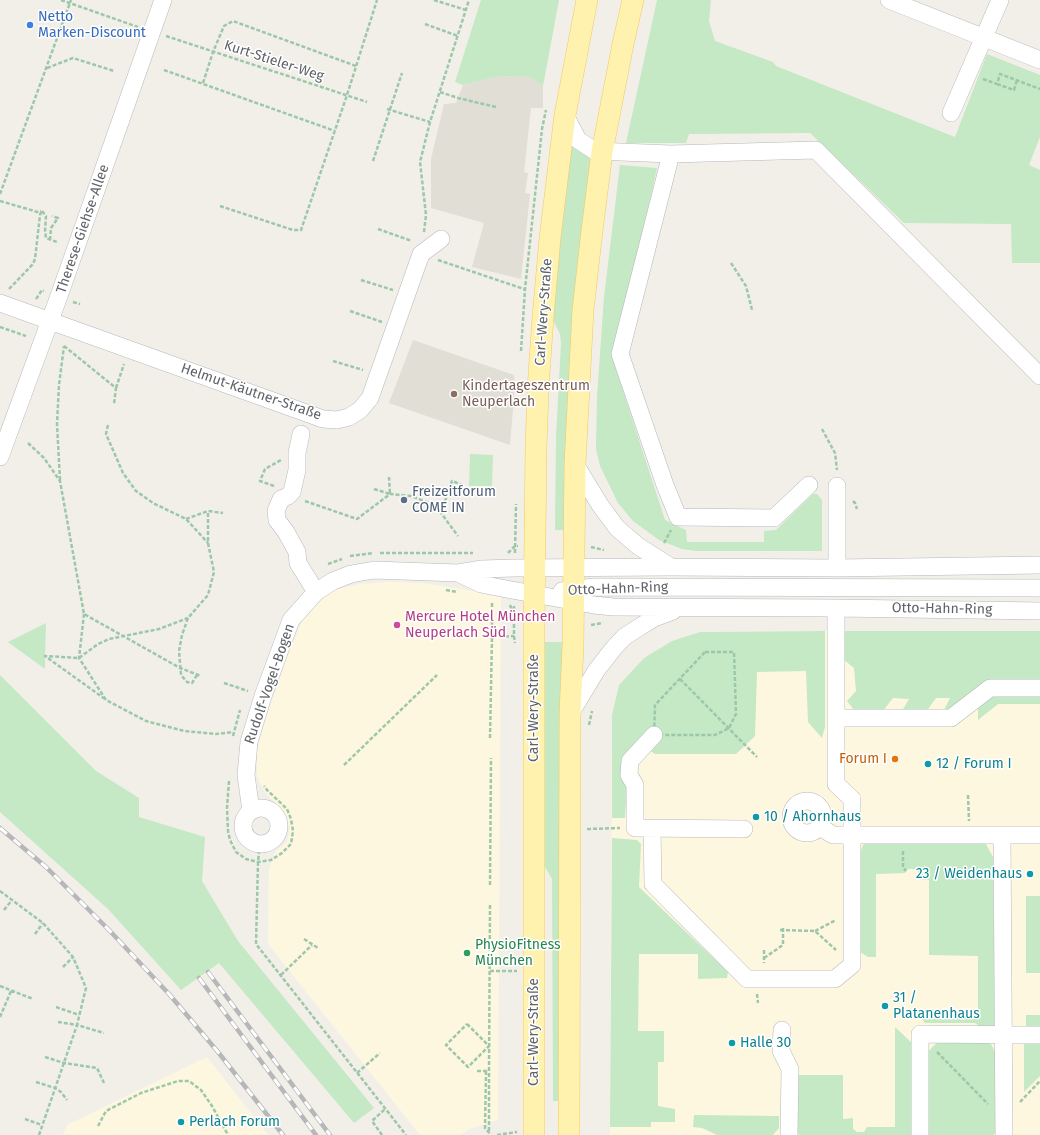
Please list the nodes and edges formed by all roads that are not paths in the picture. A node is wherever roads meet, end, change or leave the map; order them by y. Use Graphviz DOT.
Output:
graph roads {
  1 [pos="163,0"];
  2 [pos="587,0"];
  3 [pos="633,0"];
  4 [pos="889,0"];
  5 [pos="1000,0"];
  6 [pos="984,38"];
  7 [pos="1040,60"];
  8 [pos="951,113"];
  9 [pos="565,115"];
  10 [pos="602,152"];
  11 [pos="671,154"];
  12 [pos="441,239"];
  13 [pos="4,297"];
  14 [pos="50,321"];
  15 [pos="1040,376"];
  16 [pos="301,434"];
  17 [pos="0,457"];
  18 [pos="575,464"];
  19 [pos="837,479"];
  20 [pos="809,485"];
  21 [pos="1040,565"];
  22 [pos="671,567"];
  23 [pos="535,568"];
  24 [pos="574,568"];
  25 [pos="837,568"];
  26 [pos="458,573"];
  27 [pos="311,585"];
  28 [pos="1040,588"];
  29 [pos="534,594"];
  30 [pos="573,595"];
  31 [pos="684,607"];
  32 [pos="836,608"];
  33 [pos="1040,610"];
  34 [pos="1040,688"];
  35 [pos="570,714"];
  36 [pos="836,718"];
  37 [pos="654,735"];
  38 [pos="251,811"];
  39 [pos="820,827"];
  40 [pos="652,828"];
  41 [pos="744,829"];
  42 [pos="852,835"];
  43 [pos="1002,835"];
  44 [pos="1040,835"];
  45 [pos="782,1030"];
  46 [pos="1004,1035"];
  47 [pos="1040,1035"];
  48 [pos="1004,1127"];
  49 [pos="525,1133"];
  50 [pos="569,1135"];
  51 [pos="789,1135"];
  52 [pos="920,1135"];
  1 -- 14 [label="street, Therese-Giehse-Allee"];
  2 -- 9 [label="main road, Carl-Wery-Straße"];
  3 -- 10 [label="main road"];
  4 -- 6 [label="street"];
  5 -- 6 [label="street"];
  6 -- 7 [label="street"];
  6 -- 8 [label="street"];
  9 -- 10 [label="street"];
  9 -- 23 [label="main road, Carl-Wery-Straße"];
  10 -- 11 [label="street"];
  10 -- 18 [label="main road"];
  11 -- 15 [label="street"];
  11 -- 20 [label="street"];
  12 -- 14 [label="street, Helmut-Käutner-Straße"];
  13 -- 14 [label="street, Helmut-Käutner-Straße"];
  14 -- 17 [label="street, Therese-Giehse-Allee"];
  16 -- 27 [label="street"];
  18 -- 22 [label="street"];
  18 -- 24 [label="main road"];
  19 -- 25 [label="street"];
  21 -- 25 [label="street, Otto-Hahn-Ring"];
  22 -- 24 [label="street, Otto-Hahn-Ring"];
  22 -- 25 [label="street, Otto-Hahn-Ring"];
  23 -- 24 [label="street, Otto-Hahn-Ring"];
  23 -- 26 [label="street, Rudolf-Vogel-Bogen"];
  23 -- 29 [label="main road, Carl-Wery-Straße"];
  24 -- 30 [label="main road"];
  26 -- 27 [label="street, Rudolf-Vogel-Bogen"];
  26 -- 29 [label="street, Rudolf-Vogel-Bogen"];
  27 -- 38 [label="street, Rudolf-Vogel-Bogen"];
  28 -- 30 [label="street, Otto-Hahn-Ring"];
  29 -- 30 [label="street, Otto-Hahn-Ring"];
  29 -- 49 [label="main road, Carl-Wery-Straße"];
  30 -- 31 [label="street, Otto-Hahn-Ring"];
  30 -- 35 [label="main road"];
  31 -- 32 [label="street, Otto-Hahn-Ring"];
  31 -- 35 [label="street"];
  32 -- 33 [label="street, Otto-Hahn-Ring"];
  32 -- 36 [label="street"];
  34 -- 36 [label="street"];
  35 -- 50 [label="main road"];
  36 -- 42 [label="street"];
  37 -- 40 [label="street"];
  38 -- 38 [label="street"];
  39 -- 39 [label="street"];
  39 -- 42 [label="street"];
  40 -- 41 [label="street"];
  40 -- 42 [label="street"];
  42 -- 43 [label="street"];
  43 -- 44 [label="street"];
  43 -- 46 [label="street"];
  45 -- 51 [label="street"];
  46 -- 47 [label="street"];
  46 -- 48 [label="street"];
  46 -- 52 [label="street"];
}
